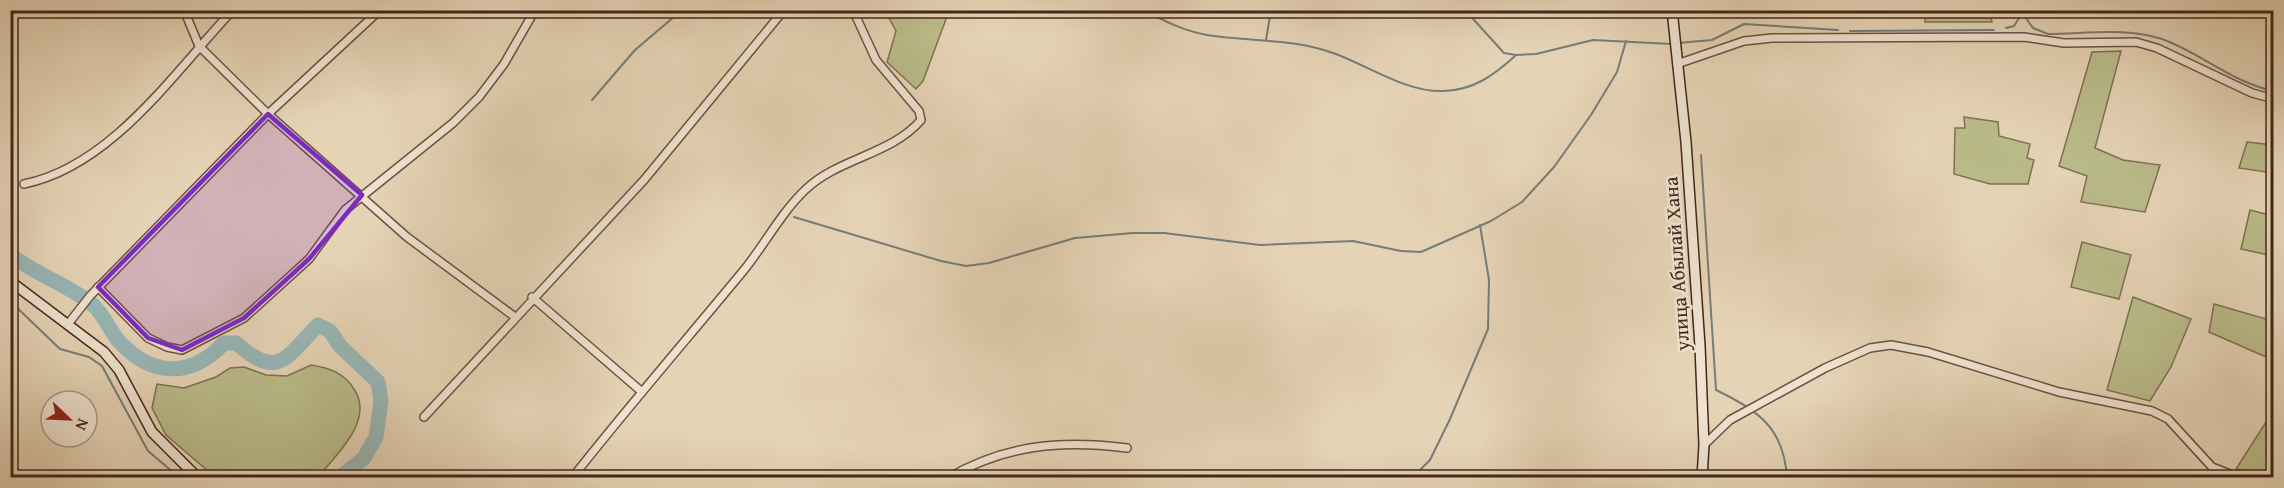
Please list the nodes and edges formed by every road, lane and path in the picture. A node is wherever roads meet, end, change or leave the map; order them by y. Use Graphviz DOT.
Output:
graph roads {
  1 [pos="184,10"];
  2 [pos="233,10"];
  3 [pos="380,10"];
  4 [pos="535,10"];
  5 [pos="784,10"];
  6 [pos="853,10"];
  7 [pos="1672,10"];
  8 [pos="199,46"];
  9 [pos="1677,64"];
  10 [pos="2274,99"];
  11 [pos="268,114"];
  12 [pos="24,184"];
  13 [pos="362,195"];
  14 [pos="10,281"];
  15 [pos="98,287"];
  16 [pos="532,297"];
  17 [pos="515,317"];
  18 [pos="68,324"];
  19 [pos="642,392"];
  20 [pos="424,417"];
  21 [pos="1704,445"];
  22 [pos="1127,448"];
  23 [pos="198,477"];
  24 [pos="572,477"];
  25 [pos="948,477"];
  26 [pos="1702,477"];
  27 [pos="2240,477"];
  1 -- 8 [label="street"];
  2 -- 8 [label="street"];
  3 -- 11 [label="street"];
  4 -- 13 [label="street"];
  5 -- 16 [label="street"];
  6 -- 19 [label="street"];
  7 -- 9 [label="main road, улица Абылай Хана"];
  8 -- 11 [label="street"];
  8 -- 12 [label="street"];
  9 -- 10 [label="street"];
  9 -- 21 [label="main road, улица Абылай Хана"];
  11 -- 13 [label="street"];
  11 -- 15 [label="street"];
  13 -- 15 [label="street"];
  13 -- 17 [label="street"];
  14 -- 18 [label="main road"];
  15 -- 18 [label="street"];
  16 -- 17 [label="street"];
  16 -- 19 [label="street"];
  17 -- 20 [label="street"];
  18 -- 23 [label="main road"];
  19 -- 24 [label="street"];
  21 -- 26 [label="main road, улица Абылай Хана"];
  21 -- 27 [label="street"];
  22 -- 25 [label="street"];
}
